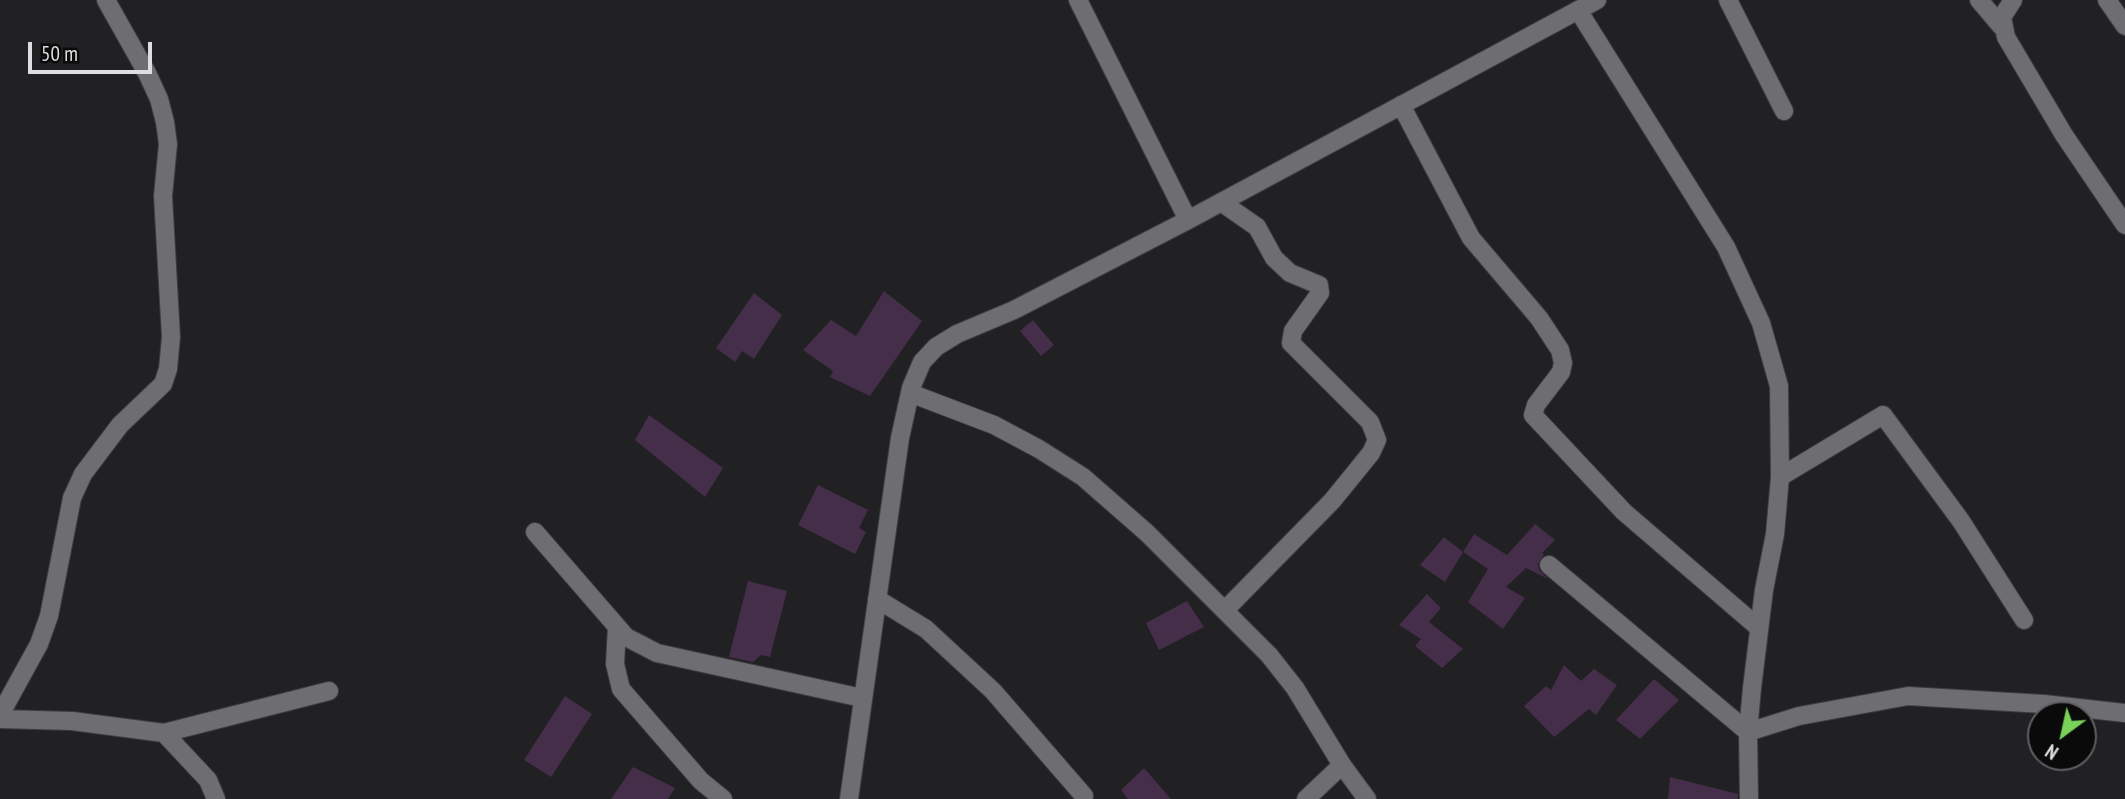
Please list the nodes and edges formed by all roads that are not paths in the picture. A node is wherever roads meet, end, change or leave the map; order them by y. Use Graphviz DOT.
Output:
graph roads {
  1 [pos="106,0"];
  2 [pos="1078,0"];
  3 [pos="1597,0"];
  4 [pos="1728,0"];
  5 [pos="1979,0"];
  6 [pos="2013,0"];
  7 [pos="2106,0"];
  8 [pos="1578,10"];
  9 [pos="2001,26"];
  10 [pos="2125,26"];
  11 [pos="1401,105"];
  12 [pos="1784,111"];
  13 [pos="1221,202"];
  14 [pos="1188,220"];
  15 [pos="2125,225"];
  16 [pos="910,393"];
  17 [pos="1780,477"];
  18 [pos="535,532"];
  19 [pos="1549,565"];
  20 [pos="877,599"];
  21 [pos="1226,610"];
  22 [pos="2024,620"];
  23 [pos="617,628"];
  24 [pos="1759,628"];
  25 [pos="329,691"];
  26 [pos="862,698"];
  27 [pos="2125,713"];
  28 [pos="0,717"];
  29 [pos="1748,732"];
  30 [pos="164,733"];
  31 [pos="1342,765"];
  32 [pos="1084,796"];
  33 [pos="216,799"];
  34 [pos="723,799"];
  35 [pos="849,799"];
  36 [pos="1306,799"];
  37 [pos="1367,799"];
  38 [pos="1749,799"];
  1 -- 28 [label="street"];
  2 -- 14 [label="street"];
  3 -- 8 [label="street"];
  4 -- 12 [label="street"];
  5 -- 9 [label="street"];
  6 -- 9 [label="street"];
  7 -- 10 [label="street"];
  8 -- 11 [label="street"];
  8 -- 17 [label="street"];
  9 -- 15 [label="street"];
  11 -- 13 [label="street"];
  11 -- 24 [label="street"];
  13 -- 14 [label="street"];
  13 -- 21 [label="street"];
  14 -- 16 [label="street"];
  16 -- 20 [label="street"];
  16 -- 21 [label="street"];
  17 -- 22 [label="street"];
  17 -- 24 [label="street"];
  18 -- 23 [label="street"];
  19 -- 29 [label="street"];
  20 -- 26 [label="street"];
  20 -- 32 [label="street"];
  21 -- 31 [label="street"];
  23 -- 26 [label="street"];
  23 -- 34 [label="street"];
  24 -- 29 [label="street"];
  25 -- 30 [label="street"];
  26 -- 35 [label="street"];
  27 -- 29 [label="street"];
  28 -- 30 [label="street"];
  29 -- 38 [label="street"];
  30 -- 33 [label="street"];
  31 -- 36 [label="street"];
  31 -- 37 [label="street"];
}
